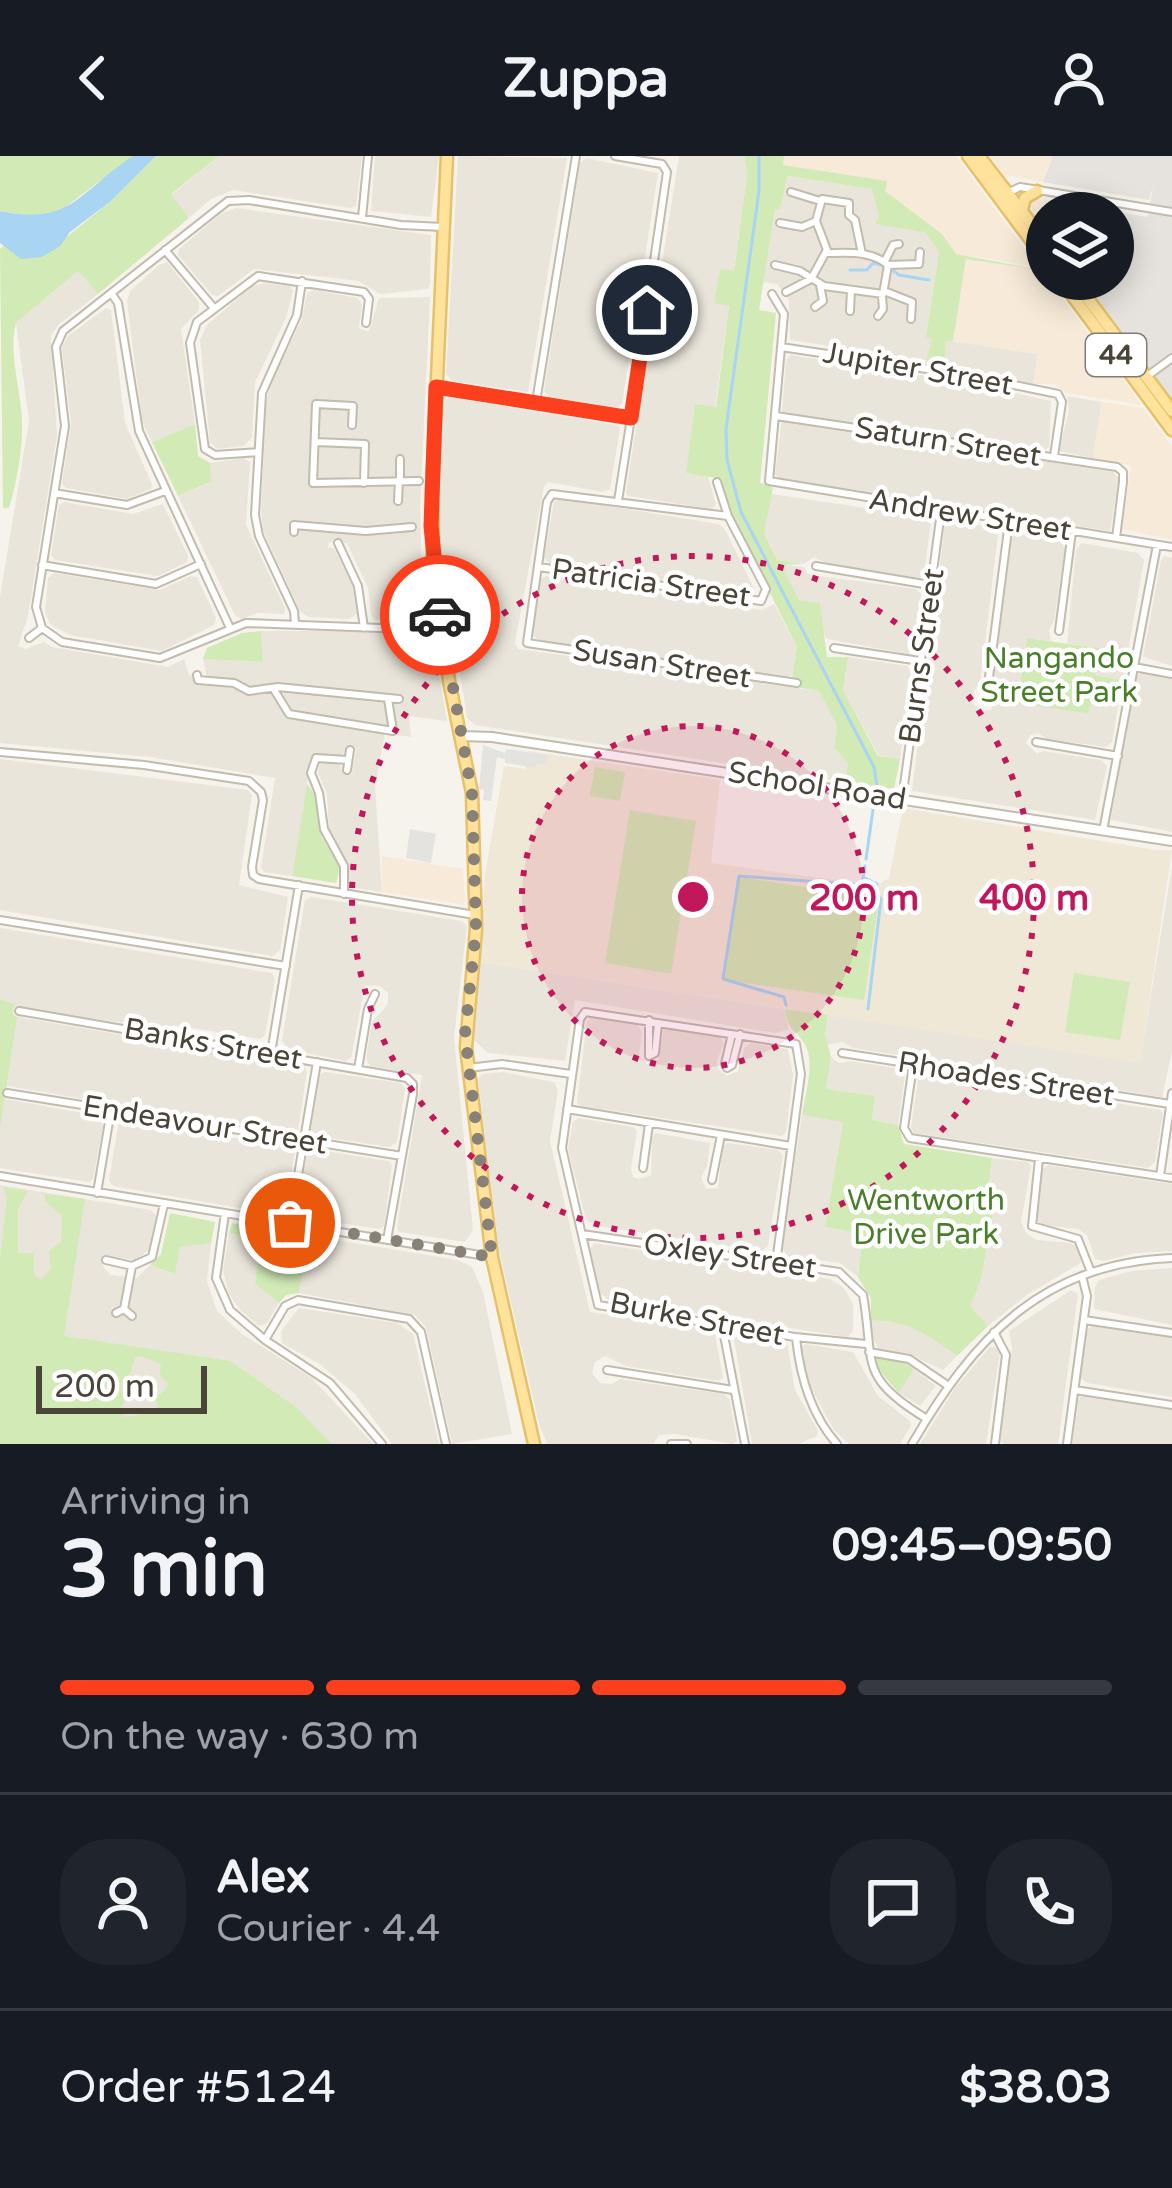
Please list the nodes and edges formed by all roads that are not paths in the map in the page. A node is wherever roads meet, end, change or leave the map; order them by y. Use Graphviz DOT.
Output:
graph roads {
  1 [pos="368,156"];
  2 [pos="447,156"];
  3 [pos="576,156"];
  4 [pos="615,156"];
  5 [pos="968,156"];
  6 [pos="979,156"];
  7 [pos="1037,190"];
  8 [pos="791,192"];
  9 [pos="1004,195"];
  10 [pos="820,201"];
  11 [pos="1022,211"];
  12 [pos="1172,212"];
  13 [pos="1026,216"];
  14 [pos="362,219"];
  15 [pos="855,220"];
  16 [pos="865,220"];
  17 [pos="816,221"];
  18 [pos="780,223"];
  19 [pos="443,227"];
  20 [pos="1026,229"];
  21 [pos="899,244"];
  22 [pos="165,250"];
  23 [pos="920,252"];
  24 [pos="826,253"];
  25 [pos="862,254"];
  26 [pos="886,263"];
  27 [pos="776,266"];
  28 [pos="811,279"];
  29 [pos="302,281"];
  30 [pos="850,287"];
  31 [pos="825,289"];
  32 [pos="786,292"];
  33 [pos="111,293"];
  34 [pos="861,293"];
  35 [pos="772,294"];
  36 [pos="883,294"];
  37 [pos="853,300"];
  38 [pos="1076,300"];
  39 [pos="1089,300"];
  40 [pos="815,307"];
  41 [pos="214,308"];
  42 [pos="850,310"];
  43 [pos="878,316"];
  44 [pos="911,320"];
  45 [pos="366,323"];
  46 [pos="782,346"];
  47 [pos="1172,358"];
  48 [pos="1146,377"];
  49 [pos="436,387"];
  50 [pos="536,402"];
  51 [pos="1172,411"];
  52 [pos="776,416"];
  53 [pos="631,418"];
  54 [pos="352,425"];
  55 [pos="1172,430"];
  56 [pos="315,442"];
  57 [pos="258,452"];
  58 [pos="1054,458"];
  59 [pos="400,459"];
  60 [pos="399,480"];
  61 [pos="419,481"];
  62 [pos="717,482"];
  63 [pos="364,483"];
  64 [pos="165,491"];
  65 [pos="55,493"];
  66 [pos="398,501"];
  67 [pos="618,501"];
  68 [pos="941,512"];
  69 [pos="728,516"];
  70 [pos="1009,522"];
  71 [pos="412,527"];
  72 [pos="1072,531"];
  73 [pos="294,532"];
  74 [pos="1116,538"];
  75 [pos="338,543"];
  76 [pos="1157,544"];
  77 [pos="1172,547"];
  78 [pos="201,564"];
  79 [pos="43,565"];
  80 [pos="816,566"];
  81 [pos="538,567"];
  82 [pos="931,585"];
  83 [pos="440,620"];
  84 [pos="295,624"];
  85 [pos="43,628"];
  86 [pos="230,628"];
  87 [pos="364,628"];
  88 [pos="1059,631"];
  89 [pos="29,638"];
  90 [pos="835,648"];
  91 [pos="921,662"];
  92 [pos="1134,667"];
  93 [pos="1172,674"];
  94 [pos="197,675"];
  95 [pos="797,682"];
  96 [pos="273,688"];
  97 [pos="388,698"];
  98 [pos="399,699"];
  99 [pos="986,700"];
  100 [pos="461,736"];
  101 [pos="1036,742"];
  102 [pos="350,750"];
  103 [pos="0,752"];
  104 [pos="1118,756"];
  105 [pos="348,760"];
  106 [pos="346,770"];
  107 [pos="902,800"];
  108 [pos="1103,831"];
  109 [pos="1172,841"];
  110 [pos="299,886"];
  111 [pos="344,894"];
  112 [pos="476,915"];
  113 [pos="0,920"];
  114 [pos="286,965"];
  115 [pos="375,994"];
  116 [pos="19,1012"];
  117 [pos="649,1020"];
  118 [pos="659,1022"];
  119 [pos="271,1053"];
  120 [pos="842,1054"];
  121 [pos="317,1062"];
  122 [pos="913,1065"];
  123 [pos="468,1068"];
  124 [pos="358,1070"];
  125 [pos="571,1073"];
  126 [pos="7,1093"];
  127 [pos="1172,1093"];
  128 [pos="1170,1104"];
  129 [pos="567,1109"];
  130 [pos="111,1110"];
  131 [pos="650,1123"];
  132 [pos="721,1135"];
  133 [pos="304,1141"];
  134 [pos="791,1146"];
  135 [pos="402,1156"];
  136 [pos="1039,1159"];
  137 [pos="643,1168"];
  138 [pos="0,1176"];
  139 [pos="1160,1177"];
  140 [pos="1172,1178"];
  141 [pos="712,1180"];
  142 [pos="98,1193"];
  143 [pos="164,1204"];
  144 [pos="225,1213"];
  145 [pos="290,1223"];
  146 [pos="582,1234"];
  147 [pos="387,1240"];
  148 [pos="492,1257"];
  149 [pos="1172,1258"];
  150 [pos="776,1263"];
  151 [pos="111,1265"];
  152 [pos="132,1266"];
  153 [pos="1091,1272"];
  154 [pos="1082,1276"];
  155 [pos="132,1316"];
  156 [pos="1084,1320"];
  157 [pos="722,1325"];
  158 [pos="994,1332"];
  159 [pos="1172,1333"];
  160 [pos="795,1337"];
  161 [pos="265,1340"];
  162 [pos="867,1348"];
  163 [pos="607,1370"];
  164 [pos="947,1385"];
  165 [pos="733,1390"];
  166 [pos="1075,1390"];
  167 [pos="1172,1405"];
  168 [pos="927,1419"];
  169 [pos="832,1443"];
  170 [pos="382,1444"];
  171 [pos="446,1444"];
  172 [pos="534,1444"];
  173 [pos="671,1444"];
  174 [pos="687,1444"];
  175 [pos="745,1444"];
  176 [pos="912,1444"];
  177 [pos="995,1444"];
  178 [pos="1067,1444"];
  1 -- 14 [label="street"];
  2 -- 19 [label="main road"];
  3 -- 50 [label="street"];
  4 -- 53 [label="street"];
  5 -- 9 [label="main road"];
  6 -- 9 [label="main road"];
  7 -- 9 [label="street"];
  7 -- 11 [label="main road"];
  7 -- 12 [label="street"];
  8 -- 10 [label="street"];
  9 -- 11 [label="main road"];
  9 -- 20 [label="main road"];
  10 -- 15 [label="street"];
  10 -- 17 [label="street"];
  11 -- 13 [label="main road"];
  14 -- 19 [label="street"];
  14 -- 22 [label="street"];
  15 -- 16 [label="street"];
  15 -- 25 [label="street"];
  17 -- 18 [label="street"];
  17 -- 24 [label="street"];
  19 -- 49 [label="main road"];
  21 -- 26 [label="street"];
  22 -- 33 [label="street"];
  22 -- 41 [label="street"];
  23 -- 26 [label="street"];
  24 -- 25 [label="street"];
  24 -- 28 [label="street"];
  25 -- 26 [label="street"];
  26 -- 36 [label="street"];
  27 -- 28 [label="street"];
  28 -- 31 [label="street"];
  28 -- 32 [label="street"];
  29 -- 41 [label="street"];
  29 -- 45 [label="street"];
  29 -- 57 [label="street"];
  30 -- 31 [label="street"];
  30 -- 34 [label="street"];
  30 -- 37 [label="street"];
  31 -- 40 [label="street"];
  33 -- 64 [label="street"];
  33 -- 65 [label="street"];
  34 -- 36 [label="street"];
  34 -- 37 [label="street"];
  35 -- 46 [label="street"];
  36 -- 43 [label="street"];
  36 -- 44 [label="street"];
  37 -- 42 [label="street"];
  38 -- 55 [label="main road, 44"];
  39 -- 48 [label="main road, 44"];
  41 -- 57 [label="street"];
  46 -- 52 [label="street"];
  46 -- 58 [label="street, Jupiter Street"];
  47 -- 48 [label="street"];
  48 -- 51 [label="main road, 44"];
  49 -- 50 [label="street"];
  49 -- 83 [label="main road"];
  50 -- 53 [label="street"];
  52 -- 58 [label="street, Saturn Street"];
  52 -- 68 [label="street, Andrew Street"];
  53 -- 67 [label="street"];
  54 -- 56 [label="street"];
  56 -- 63 [label="street"];
  56 -- 63 [label="street"];
  57 -- 84 [label="street"];
  58 -- 74 [label="street, Saturn Street"];
  59 -- 60 [label="street"];
  60 -- 61 [label="street"];
  60 -- 63 [label="street"];
  60 -- 66 [label="street"];
  62 -- 69 [label="street"];
  64 -- 65 [label="street"];
  64 -- 78 [label="street"];
  65 -- 79 [label="street"];
  67 -- 69 [label="street"];
  67 -- 81 [label="street"];
  68 -- 70 [label="street, Andrew Street"];
  68 -- 82 [label="street, Burns Street"];
  69 -- 81 [label="street, Patricia Street"];
  70 -- 72 [label="street, Andrew Street"];
  70 -- 99 [label="street"];
  71 -- 73 [label="street"];
  72 -- 74 [label="street, Andrew Street"];
  72 -- 88 [label="street"];
  74 -- 76 [label="street, Andrew Street"];
  75 -- 87 [label="street"];
  76 -- 77 [label="street, Andrew Street"];
  76 -- 92 [label="street"];
  78 -- 79 [label="street"];
  78 -- 86 [label="street"];
  79 -- 85 [label="street"];
  80 -- 82 [label="street"];
  81 -- 95 [label="street, Susan Street"];
  82 -- 91 [label="street, Burns Street"];
  83 -- 87 [label="street"];
  83 -- 100 [label="main road"];
  84 -- 86 [label="street"];
  84 -- 87 [label="street"];
  85 -- 86 [label="street"];
  85 -- 89 [label="street"];
  90 -- 91 [label="street"];
  91 -- 107 [label="street, Burns Street"];
  92 -- 93 [label="street"];
  92 -- 104 [label="street"];
  94 -- 96 [label="street"];
  96 -- 97 [label="street"];
  96 -- 97 [label="street"];
  97 -- 98 [label="street"];
  100 -- 107 [label="street, School Road"];
  100 -- 112 [label="main road"];
  101 -- 104 [label="street"];
  102 -- 105 [label="street"];
  103 -- 110 [label="street"];
  104 -- 108 [label="street"];
  105 -- 106 [label="street"];
  105 -- 111 [label="street"];
  107 -- 108 [label="street, School Road"];
  108 -- 109 [label="street, School Road"];
  110 -- 111 [label="street"];
  110 -- 114 [label="street"];
  111 -- 112 [label="street"];
  112 -- 123 [label="main road"];
  113 -- 114 [label="street"];
  114 -- 119 [label="street"];
  115 -- 124 [label="street"];
  116 -- 119 [label="street, Banks Street"];
  117 -- 118 [label="street"];
  117 -- 118 [label="street"];
  117 -- 125 [label="street, Burke Street"];
  118 -- 134 [label="street"];
  119 -- 121 [label="street, Banks Street"];
  120 -- 122 [label="street, Rhoades Street"];
  121 -- 124 [label="street, Banks Street"];
  121 -- 133 [label="street"];
  122 -- 128 [label="street, Rhoades Street"];
  122 -- 136 [label="street"];
  123 -- 125 [label="street"];
  123 -- 148 [label="main road"];
  124 -- 135 [label="street, Banks Street"];
  125 -- 129 [label="street, Burke Street"];
  126 -- 130 [label="street, Endeavour Street"];
  127 -- 128 [label="street"];
  128 -- 139 [label="street"];
  129 -- 131 [label="street"];
  129 -- 146 [label="street, Burke Street"];
  130 -- 133 [label="street, Endeavour Street"];
  130 -- 142 [label="street"];
  131 -- 132 [label="street"];
  131 -- 137 [label="street"];
  132 -- 134 [label="street"];
  132 -- 141 [label="street"];
  133 -- 135 [label="street, Endeavour Street"];
  133 -- 145 [label="street"];
  134 -- 150 [label="street"];
  135 -- 147 [label="street"];
  136 -- 139 [label="street"];
  136 -- 153 [label="street"];
  138 -- 142 [label="street"];
  139 -- 140 [label="street"];
  142 -- 143 [label="street"];
  143 -- 144 [label="street"];
  143 -- 152 [label="street"];
  144 -- 145 [label="street"];
  144 -- 161 [label="street"];
  145 -- 147 [label="street"];
  146 -- 150 [label="street, Oxley Street"];
  146 -- 157 [label="street, Burke Street"];
  147 -- 148 [label="street"];
  148 -- 172 [label="main road"];
  149 -- 153 [label="street"];
  150 -- 162 [label="street, Oxley Street"];
  151 -- 152 [label="street"];
  152 -- 155 [label="street"];
  153 -- 154 [label="street"];
  154 -- 156 [label="street"];
  154 -- 158 [label="street"];
  156 -- 159 [label="street"];
  156 -- 166 [label="street"];
  157 -- 160 [label="street, Burke Street"];
  157 -- 165 [label="street"];
  158 -- 164 [label="street"];
  158 -- 177 [label="street"];
  160 -- 162 [label="street, Burke Street"];
  160 -- 169 [label="street"];
  161 -- 170 [label="street"];
  161 -- 171 [label="street"];
  162 -- 164 [label="street, Burke Street"];
  162 -- 168 [label="street, Oxley Street"];
  163 -- 165 [label="street"];
  164 -- 168 [label="street"];
  165 -- 175 [label="street"];
  166 -- 167 [label="street"];
  166 -- 178 [label="street"];
  168 -- 176 [label="street"];
  173 -- 174 [label="street"];
}
